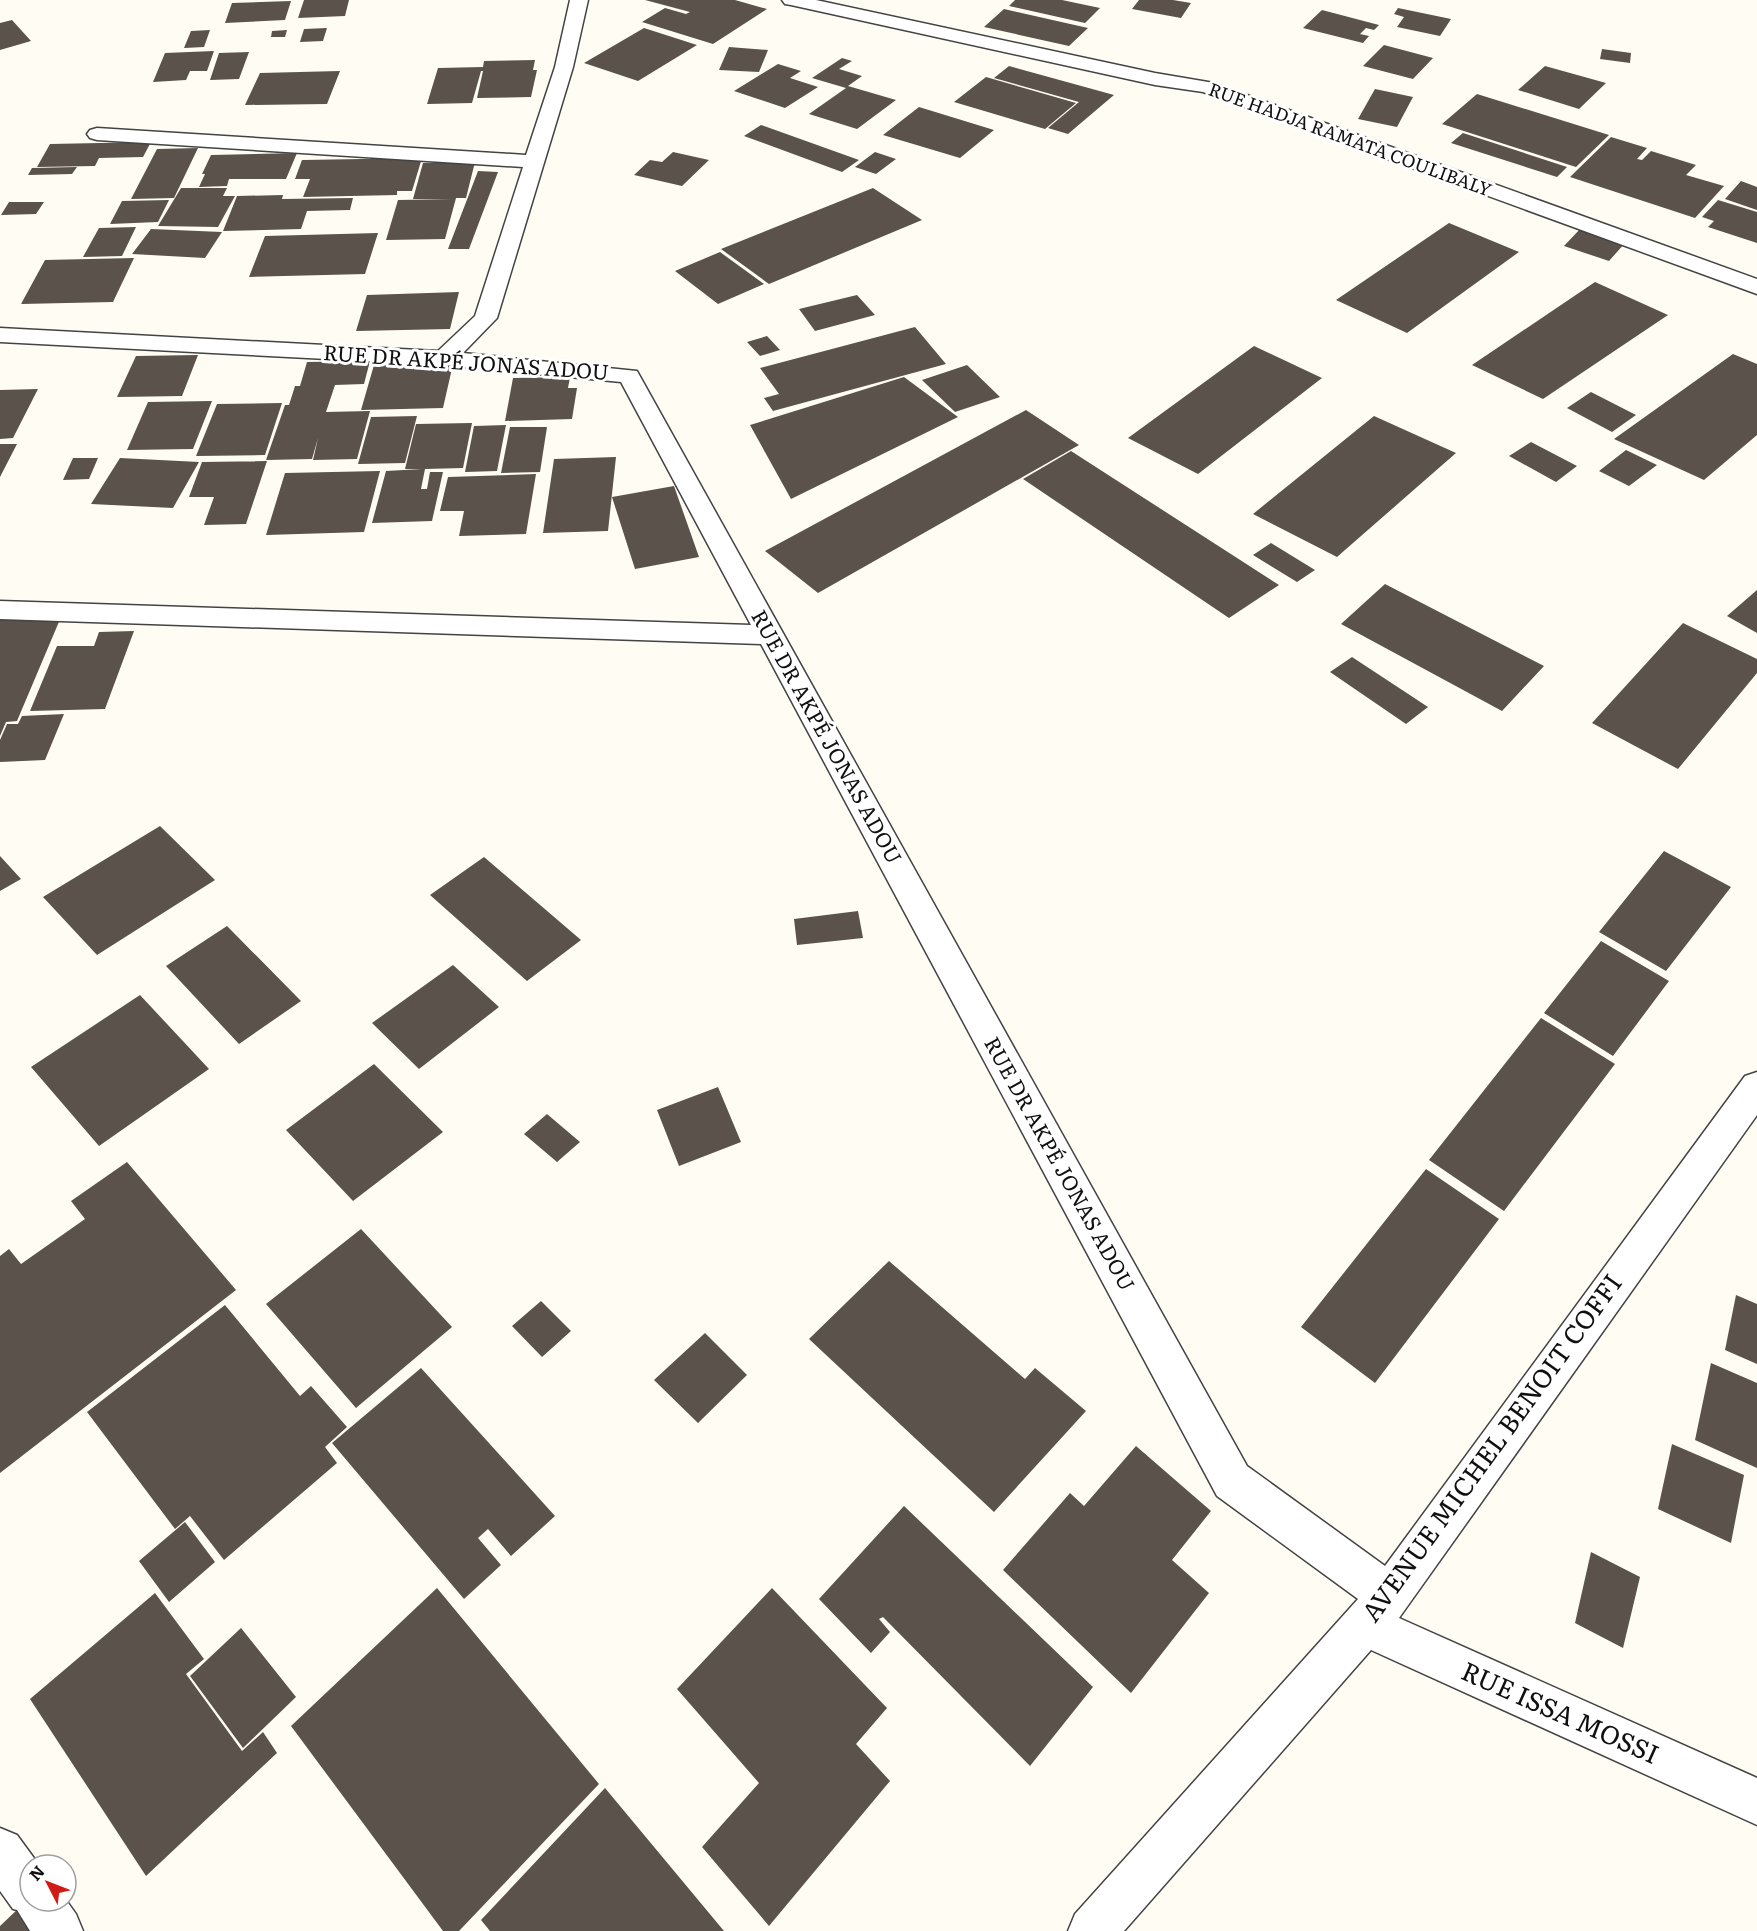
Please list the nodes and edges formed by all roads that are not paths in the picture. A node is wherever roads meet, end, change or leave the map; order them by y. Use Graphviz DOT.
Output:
graph roads {
  1 [pos="579,0"];
  2 [pos="791,0"];
  3 [pos="97,134"];
  4 [pos="534,162"];
  5 [pos="1757,287"];
  6 [pos="0,335"];
  7 [pos="444,358"];
  8 [pos="0,610"];
  9 [pos="770,635"];
  10 [pos="1757,1087"];
  11 [pos="1744,1123"];
  12 [pos="1376,1610"];
  13 [pos="1757,1802"];
  14 [pos="0,1852"];
  15 [pos="18,1876"];
  16 [pos="46,1913"];
  17 [pos="59,1931"];
  18 [pos="1092,1931"];
  1 -- 4 [label="street"];
  2 -- 5 [label="street, RUE HADJA RAMATA COULIBALY"];
  3 -- 4 [label="street"];
  4 -- 7 [label="street"];
  6 -- 7 [label="street, RUE DR AKPÉ JONAS ADOU"];
  7 -- 9 [label="street, RUE DR AKPÉ JONAS ADOU"];
  8 -- 9 [label="street"];
  9 -- 12 [label="street, RUE DR AKPÉ JONAS ADOU"];
  10 -- 11 [label="street, AVENUE MICHEL BENOIT COFFI"];
  11 -- 12 [label="street, AVENUE MICHEL BENOIT COFFI"];
  12 -- 13 [label="street, RUE ISSA MOSSI"];
  12 -- 18 [label="street, AVENUE MICHEL BENOIT COFFI"];
  14 -- 15 [label="street"];
  16 -- 17 [label="street"];
}
